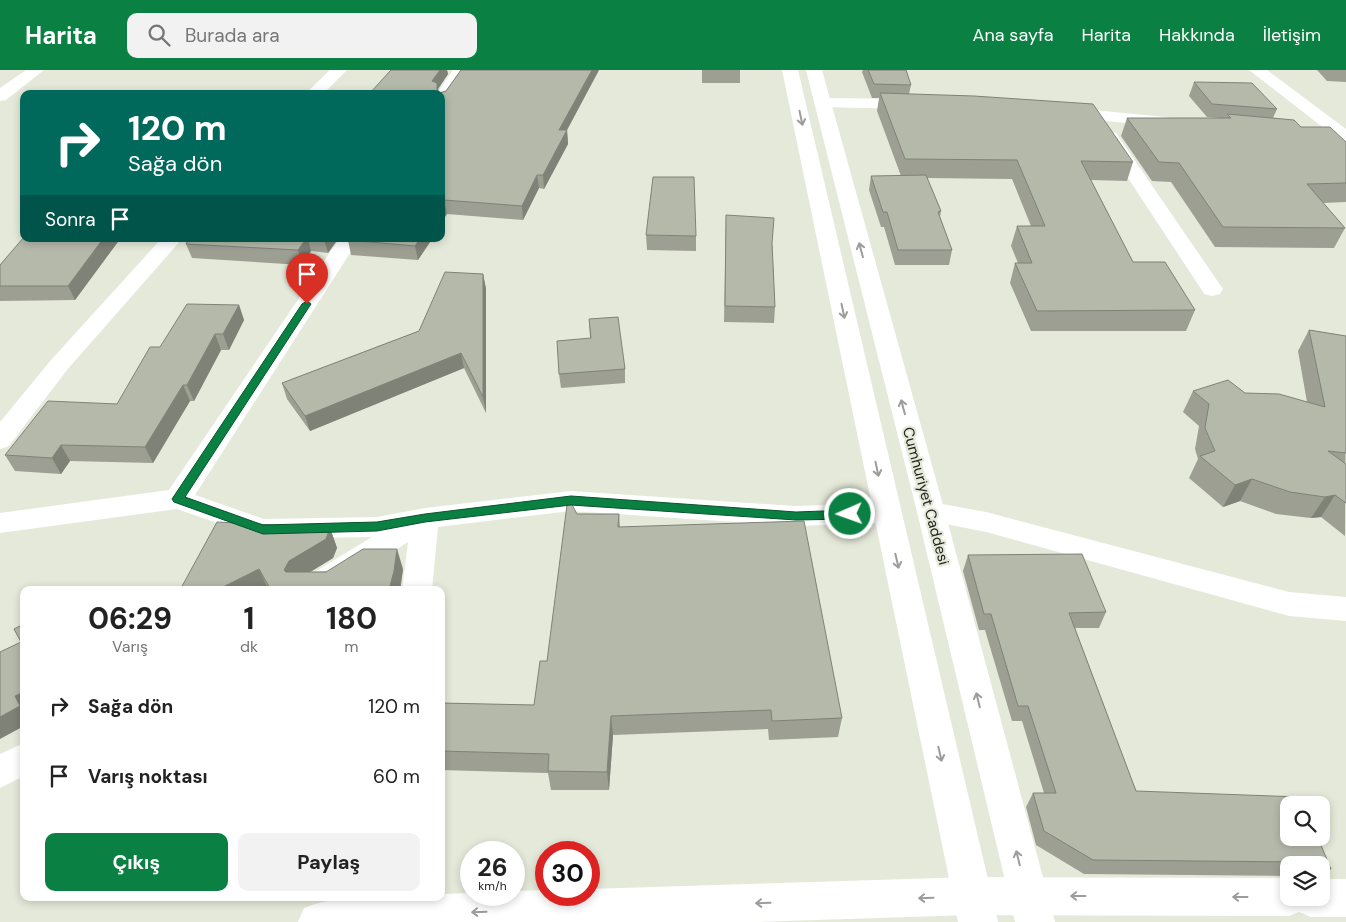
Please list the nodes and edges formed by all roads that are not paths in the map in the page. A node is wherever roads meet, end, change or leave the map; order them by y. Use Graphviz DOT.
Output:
graph roads {
  1 [pos="36,70"];
  2 [pos="339,70"];
  3 [pos="461,70"];
  4 [pos="790,70"];
  5 [pos="814,70"];
  6 [pos="1257,70"];
  7 [pos="317,90"];
  8 [pos="445,93"];
  9 [pos="0,96"];
  10 [pos="822,103"];
  11 [pos="936,105"];
  12 [pos="1049,111"];
  13 [pos="1095,115"];
  14 [pos="1183,123"];
  15 [pos="1288,132"];
  16 [pos="1345,136"];
  17 [pos="169,242"];
  18 [pos="348,242"];
  19 [pos="1212,289"];
  20 [pos="0,440"];
  21 [pos="178,499"];
  22 [pos="931,512"];
  23 [pos="887,513"];
  24 [pos="425,518"];
  25 [pos="0,523"];
  26 [pos="315,586"];
  27 [pos="417,586"];
  28 [pos="1346,609"];
  29 [pos="20,760"];
  30 [pos="0,772"];
  31 [pos="1280,897"];
  32 [pos="1330,898"];
  33 [pos="1346,898"];
  34 [pos="379,906"];
  35 [pos="975,909"];
  36 [pos="1031,909"];
  37 [pos="318,922"];
  1 -- 9 [label="street"];
  2 -- 7 [label="street"];
  3 -- 8 [label="street"];
  4 -- 23 [label="street, one-way"];
  5 -- 10 [label="street, Cumhuriyet Caddesi"];
  6 -- 16 [label="street"];
  10 -- 11 [label="street"];
  22 -- 10 [label="street, Cumhuriyet Caddesi, one-way"];
  12 -- 13 [label="street"];
  13 -- 14 [label="street"];
  13 -- 19 [label="street"];
  15 -- 16 [label="street"];
  17 -- 20 [label="street"];
  18 -- 21 [label="street"];
  21 -- 24 [label="street"];
  21 -- 25 [label="street"];
  22 -- 28 [label="street"];
  36 -- 22 [label="street, Cumhuriyet Caddesi, one-way"];
  23 -- 24 [label="street"];
  23 -- 35 [label="street, one-way"];
  24 -- 26 [label="street"];
  24 -- 27 [label="street"];
  29 -- 30 [label="street"];
  31 -- 36 [label="street, one-way"];
  32 -- 33 [label="street"];
  35 -- 34 [label="street, one-way"];
  34 -- 37 [label="street"];
  35 -- 36 [label="street"];
}
